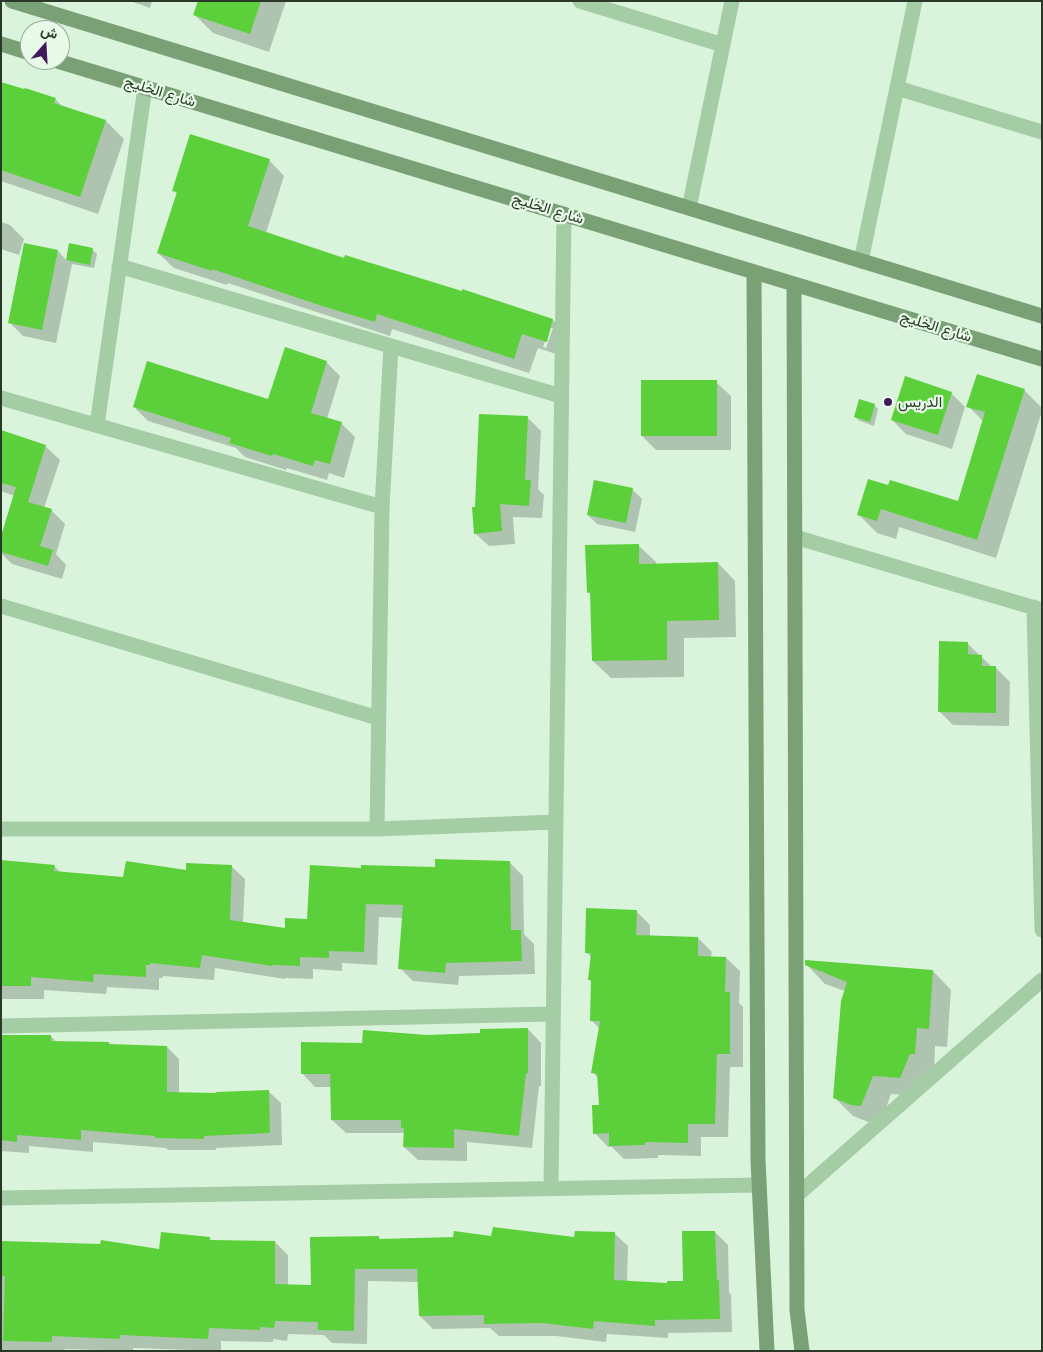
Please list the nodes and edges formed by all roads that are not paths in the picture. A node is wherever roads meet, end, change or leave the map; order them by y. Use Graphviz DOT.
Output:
graph roads {
  1 [pos="12,1"];
  2 [pos="580,1"];
  3 [pos="732,1"];
  4 [pos="915,1"];
  5 [pos="1,44"];
  6 [pos="723,45"];
  7 [pos="20,50"];
  8 [pos="70,65"];
  9 [pos="145,87"];
  10 [pos="897,88"];
  11 [pos="1042,132"];
  12 [pos="689,208"];
  13 [pos="564,214"];
  14 [pos="861,261"];
  15 [pos="120,266"];
  16 [pos="754,272"];
  17 [pos="794,284"];
  18 [pos="1042,316"];
  19 [pos="391,346"];
  20 [pos="1042,359"];
  21 [pos="561,396"];
  22 [pos="1,398"];
  23 [pos="97,425"];
  24 [pos="382,506"];
  25 [pos="795,537"];
  26 [pos="1,606"];
  27 [pos="1038,609"];
  28 [pos="378,718"];
  29 [pos="556,822"];
  30 [pos="1,829"];
  31 [pos="377,829"];
  32 [pos="1042,930"];
  33 [pos="1042,980"];
  34 [pos="553,1014"];
  35 [pos="1,1026"];
  36 [pos="759,1185"];
  37 [pos="551,1188"];
  38 [pos="797,1195"];
  39 [pos="1,1198"];
  40 [pos="767,1351"];
  41 [pos="802,1351"];
  1 -- 12 [label="street"];
  2 -- 6 [label="street"];
  3 -- 6 [label="street"];
  4 -- 10 [label="street"];
  5 -- 7 [label="street"];
  6 -- 12 [label="street"];
  8 -- 9 [label="street, شارع الخليج"];
  9 -- 13 [label="street, شارع الخليج"];
  9 -- 15 [label="street"];
  10 -- 11 [label="street"];
  10 -- 14 [label="street"];
  12 -- 14 [label="street"];
  13 -- 16 [label="street, شارع الخليج"];
  13 -- 21 [label="street"];
  14 -- 18 [label="street"];
  15 -- 19 [label="street"];
  15 -- 23 [label="street"];
  16 -- 17 [label="street, شارع الخليج"];
  16 -- 36 [label="street"];
  17 -- 20 [label="street, شارع الخليج"];
  17 -- 25 [label="street"];
  19 -- 21 [label="street"];
  19 -- 24 [label="street"];
  21 -- 29 [label="street"];
  22 -- 23 [label="street"];
  23 -- 24 [label="street"];
  24 -- 28 [label="street"];
  25 -- 27 [label="street"];
  25 -- 38 [label="street"];
  26 -- 28 [label="street"];
  27 -- 32 [label="street"];
  28 -- 31 [label="street"];
  29 -- 31 [label="street"];
  29 -- 34 [label="street"];
  30 -- 31 [label="street"];
  33 -- 38 [label="street"];
  34 -- 35 [label="street"];
  34 -- 37 [label="street"];
  36 -- 37 [label="street"];
  36 -- 40 [label="street"];
  37 -- 39 [label="street"];
  38 -- 41 [label="street"];
}
